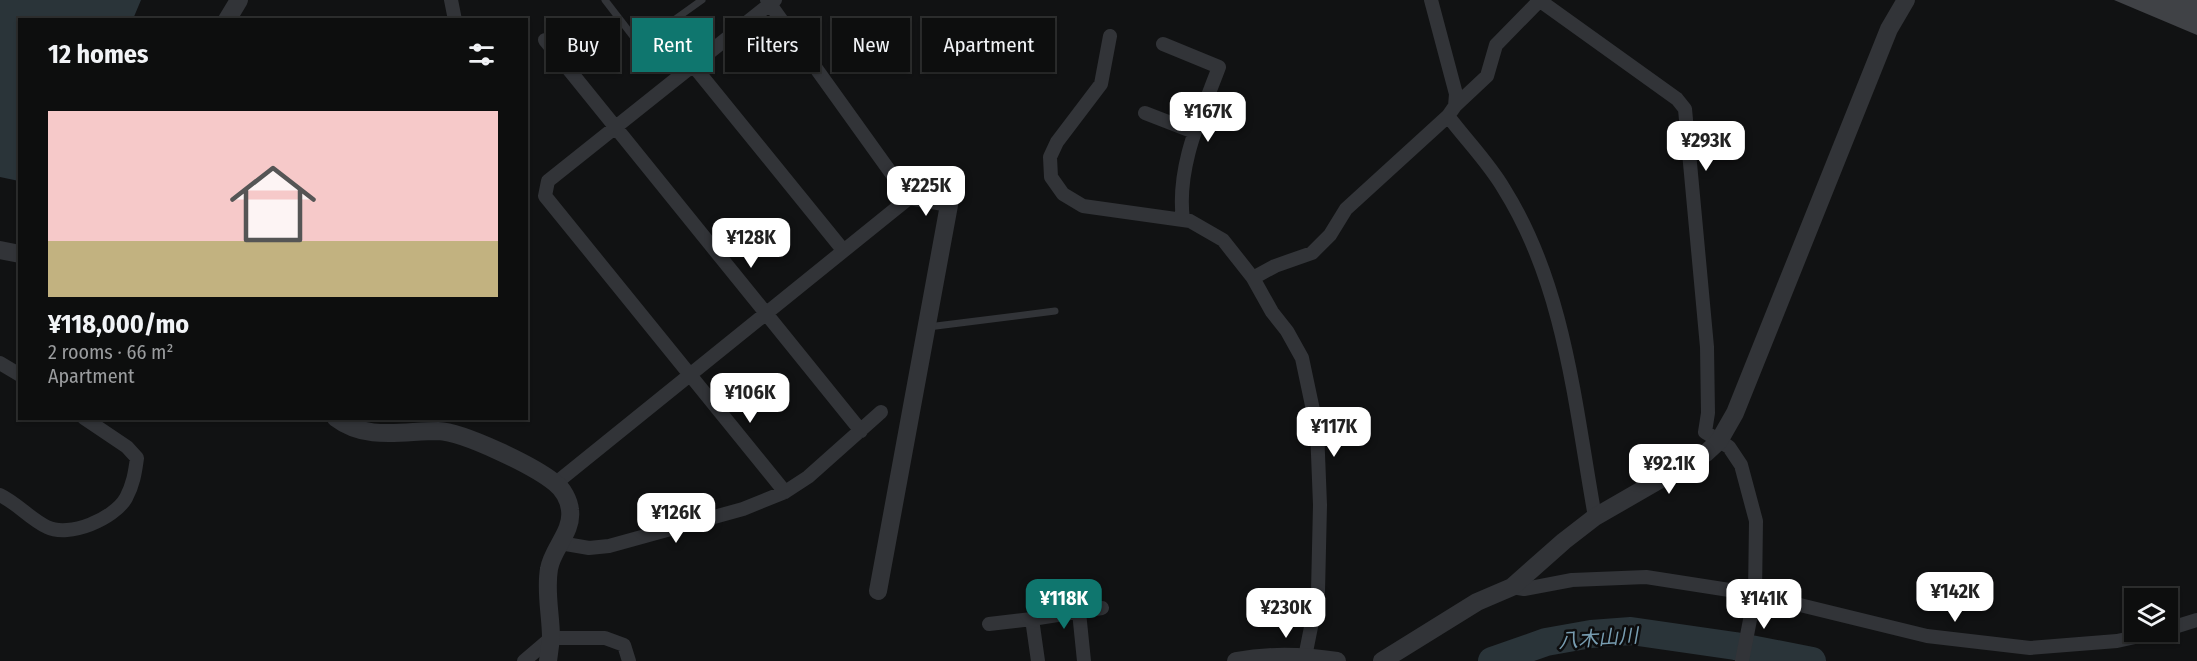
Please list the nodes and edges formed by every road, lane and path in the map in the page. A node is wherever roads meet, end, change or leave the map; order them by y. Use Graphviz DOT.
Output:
graph roads {
  1 [pos="238,0"];
  2 [pos="451,0"];
  3 [pos="605,0"];
  4 [pos="701,0"];
  5 [pos="1431,0"];
  6 [pos="1540,0"];
  7 [pos="1905,0"];
  8 [pos="770,1"];
  9 [pos="228,18"];
  10 [pos="455,18"];
  11 [pos="1110,36"];
  12 [pos="545,40"];
  13 [pos="1163,44"];
  14 [pos="713,47"];
  15 [pos="682,72"];
  16 [pos="698,72"];
  17 [pos="1451,111"];
  18 [pos="1145,113"];
  19 [pos="616,127"];
  20 [pos="1194,132"];
  21 [pos="909,198"];
  22 [pos="949,205"];
  23 [pos="1183,220"];
  24 [pos="0,250"];
  25 [pos="843,250"];
  26 [pos="18,254"];
  27 [pos="1253,278"];
  28 [pos="1055,311"];
  29 [pos="768,314"];
  30 [pos="926,327"];
  31 [pos="0,363"];
  32 [pos="18,374"];
  33 [pos="690,376"];
  34 [pos="881,412"];
  35 [pos="87,420"];
  36 [pos="338,420"];
  37 [pos="861,431"];
  38 [pos="1719,441"];
  39 [pos="556,483"];
  40 [pos="785,492"];
  41 [pos="0,495"];
  42 [pos="1595,517"];
  43 [pos="560,543"];
  44 [pos="1512,587"];
  45 [pos="878,591"];
  46 [pos="1755,594"];
  47 [pos="1102,608"];
  48 [pos="1079,612"];
  49 [pos="1032,619"];
  50 [pos="2197,621"];
  51 [pos="989,624"];
  52 [pos="2178,626"];
  53 [pos="551,639"];
  54 [pos="2124,639"];
  55 [pos="1305,657"];
  56 [pos="524,661"];
  57 [pos="548,661"];
  58 [pos="629,661"];
  59 [pos="1038,661"];
  60 [pos="1084,661"];
  61 [pos="1236,661"];
  62 [pos="1337,661"];
  63 [pos="1382,661"];
  64 [pos="1742,661"];
  1 -- 9 [label="street"];
  2 -- 10 [label="street"];
  3 -- 4 [label="lane"];
  5 -- 17 [label="street"];
  6 -- 17 [label="street"];
  6 -- 38 [label="street"];
  7 -- 38 [label="street"];
  8 -- 14 [label="street"];
  8 -- 21 [label="street"];
  11 -- 23 [label="street"];
  12 -- 19 [label="street"];
  13 -- 20 [label="street"];
  15 -- 19 [label="street"];
  16 -- 25 [label="street"];
  17 -- 27 [label="street"];
  17 -- 42 [label="street"];
  18 -- 20 [label="street"];
  19 -- 29 [label="street"];
  19 -- 33 [label="street"];
  20 -- 23 [label="street"];
  21 -- 22 [label="street"];
  21 -- 25 [label="street"];
  22 -- 30 [label="street"];
  23 -- 27 [label="street"];
  24 -- 26 [label="street"];
  25 -- 29 [label="street"];
  27 -- 55 [label="street"];
  28 -- 30 [label="lane"];
  29 -- 33 [label="street"];
  29 -- 37 [label="street"];
  30 -- 45 [label="street"];
  31 -- 32 [label="street"];
  33 -- 39 [label="street"];
  33 -- 40 [label="street"];
  34 -- 37 [label="street"];
  35 -- 41 [label="street"];
  36 -- 39 [label="street"];
  37 -- 40 [label="street"];
  38 -- 42 [label="street"];
  38 -- 46 [label="street"];
  39 -- 43 [label="street"];
  40 -- 43 [label="street"];
  42 -- 44 [label="street"];
  43 -- 53 [label="street"];
  44 -- 46 [label="street"];
  44 -- 63 [label="street"];
  46 -- 54 [label="street"];
  46 -- 64 [label="street"];
  47 -- 48 [label="street"];
  48 -- 49 [label="street"];
  48 -- 60 [label="street"];
  49 -- 51 [label="street"];
  49 -- 59 [label="street"];
  50 -- 52 [label="street"];
  53 -- 56 [label="street"];
  53 -- 57 [label="street"];
  53 -- 58 [label="street"];
  55 -- 61 [label="street"];
  55 -- 62 [label="street"];
}
